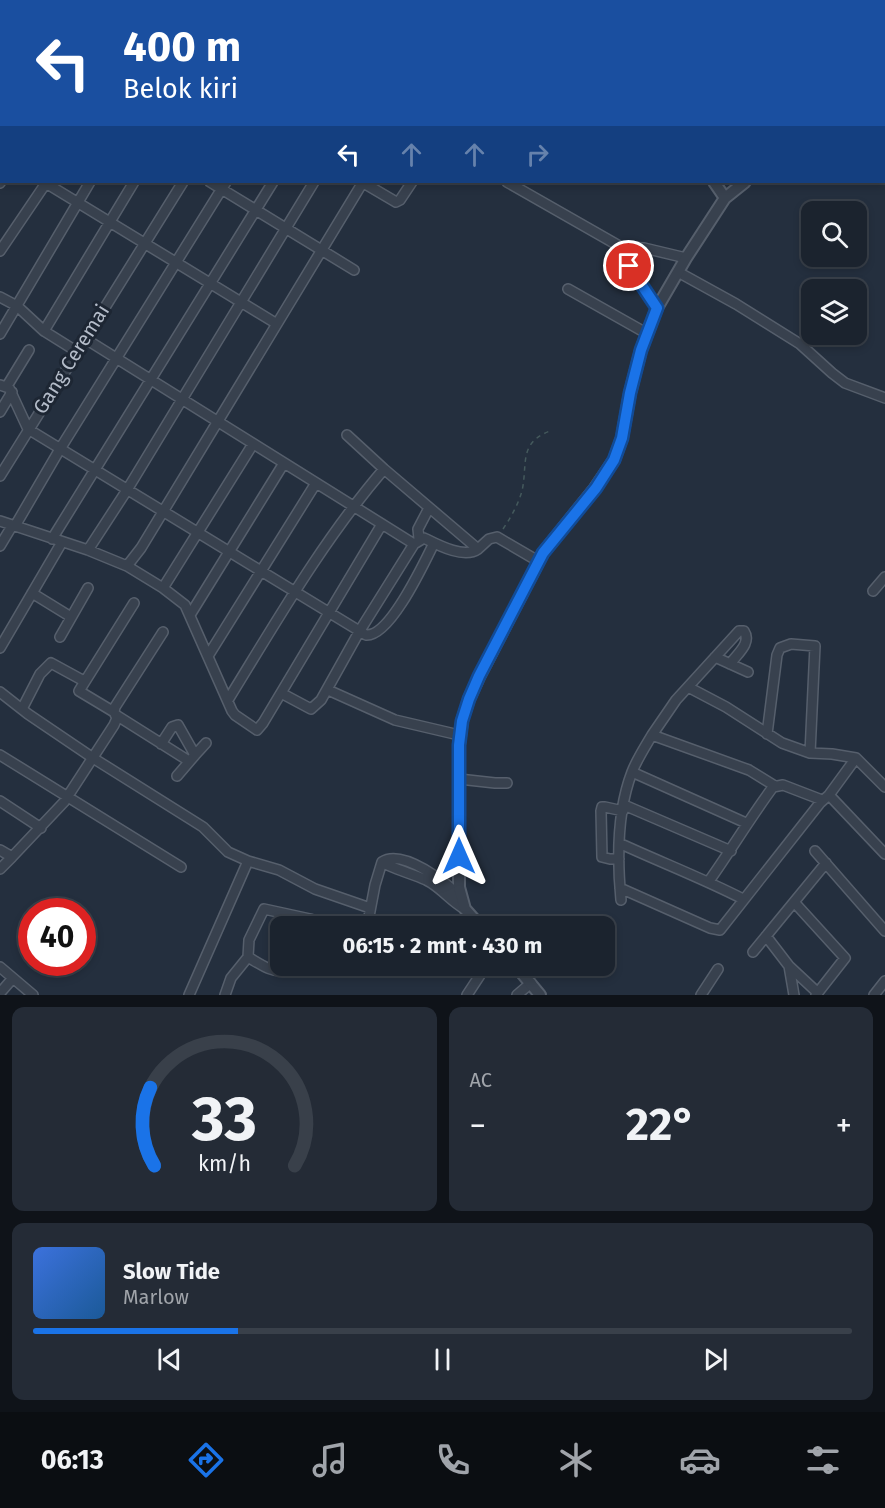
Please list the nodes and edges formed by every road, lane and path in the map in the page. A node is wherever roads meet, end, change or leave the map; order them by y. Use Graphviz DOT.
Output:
graph roads {
  1 [pos="44,183"];
  2 [pos="47,183"];
  3 [pos="89,183"];
  4 [pos="133,183"];
  5 [pos="182,183"];
  6 [pos="272,183"];
  7 [pos="313,183"];
  8 [pos="361,183"];
  9 [pos="364,183"];
  10 [pos="411,183"];
  11 [pos="509,183"];
  12 [pos="715,183"];
  13 [pos="744,183"];
  14 [pos="224,185"];
  15 [pos="725,198"];
  16 [pos="78,203"];
  17 [pos="255,209"];
  18 [pos="111,222"];
  19 [pos="285,228"];
  20 [pos="144,242"];
  21 [pos="621,247"];
  22 [pos="322,250"];
  23 [pos="0,251"];
  24 [pos="686,258"];
  25 [pos="176,263"];
  26 [pos="354,270"];
  27 [pos="678,272"];
  28 [pos="209,283"];
  29 [pos="568,289"];
  30 [pos="0,297"];
  31 [pos="240,302"];
  32 [pos="17,306"];
  33 [pos="657,308"];
  34 [pos="277,324"];
  35 [pos="44,331"];
  36 [pos="646,333"];
  37 [pos="0,334"];
  38 [pos="84,338"];
  39 [pos="29,350"];
  40 [pos="76,351"];
  41 [pos="117,359"];
  42 [pos="150,380"];
  43 [pos="6,387"];
  44 [pos="885,398"];
  45 [pos="182,399"];
  46 [pos="0,412"];
  47 [pos="218,422"];
  48 [pos="28,429"];
  49 [pos="550,431"];
  50 [pos="347,435"];
  51 [pos="253,444"];
  52 [pos="60,449"];
  53 [pos="284,463"];
  54 [pos="94,470"];
  55 [pos="384,470"];
  56 [pos="0,476"];
  57 [pos="316,483"];
  58 [pos="127,490"];
  59 [pos="353,506"];
  60 [pos="429,508"];
  61 [pos="163,512"];
  62 [pos="0,521"];
  63 [pos="382,524"];
  64 [pos="14,526"];
  65 [pos="198,533"];
  66 [pos="497,537"];
  67 [pos="52,539"];
  68 [pos="62,542"];
  69 [pos="416,542"];
  70 [pos="434,543"];
  71 [pos="0,546"];
  72 [pos="478,549"];
  73 [pos="88,550"];
  74 [pos="229,552"];
  75 [pos="538,561"];
  76 [pos="127,566"];
  77 [pos="261,572"];
  78 [pos="885,578"];
  79 [pos="88,588"];
  80 [pos="163,588"];
  81 [pos="873,591"];
  82 [pos="294,592"];
  83 [pos="32,593"];
  84 [pos="134,603"];
  85 [pos="327,613"];
  86 [pos="190,615"];
  87 [pos="71,617"];
  88 [pos="163,632"];
  89 [pos="359,632"];
  90 [pos="60,637"];
  91 [pos="0,648"];
  92 [pos="208,656"];
  93 [pos="715,657"];
  94 [pos="730,664"];
  95 [pos="748,672"];
  96 [pos="84,681"];
  97 [pos="688,687"];
  98 [pos="328,690"];
  99 [pos="0,692"];
  100 [pos="280,693"];
  101 [pos="228,700"];
  102 [pos="22,709"];
  103 [pos="115,714"];
  104 [pos="767,734"];
  105 [pos="459,735"];
  106 [pos="652,735"];
  107 [pos="206,743"];
  108 [pos="161,744"];
  109 [pos="810,753"];
  110 [pos="0,755"];
  111 [pos="93,758"];
  112 [pos="192,758"];
  113 [pos="856,758"];
  114 [pos="632,772"];
  115 [pos="177,776"];
  116 [pos="459,779"];
  117 [pos="507,783"];
  118 [pos="775,786"];
  119 [pos="885,787"];
  120 [pos="68,796"];
  121 [pos="826,797"];
  122 [pos="0,801"];
  123 [pos="624,808"];
  124 [pos="746,824"];
  125 [pos="41,828"];
  126 [pos="619,843"];
  127 [pos="0,850"];
  128 [pos="731,851"];
  129 [pos="815,851"];
  130 [pos="885,854"];
  131 [pos="12,857"];
  132 [pos="619,859"];
  133 [pos="248,861"];
  134 [pos="826,863"];
  135 [pos="181,867"];
  136 [pos="0,869"];
  137 [pos="709,882"];
  138 [pos="620,888"];
  139 [pos="743,899"];
  140 [pos="621,900"];
  141 [pos="794,902"];
  142 [pos="463,903"];
  143 [pos="370,908"];
  144 [pos="286,916"];
  145 [pos="369,916"];
  146 [pos="473,916"];
  147 [pos="885,931"];
  148 [pos="766,936"];
  149 [pos="753,952"];
  150 [pos="248,957"];
  151 [pos="789,966"];
  152 [pos="0,967"];
  153 [pos="718,969"];
  154 [pos="270,970"];
  155 [pos="479,976"];
  156 [pos="525,976"];
  157 [pos="13,978"];
  158 [pos="885,981"];
  159 [pos="531,983"];
  160 [pos="0,993"];
  161 [pos="817,994"];
  162 [pos="33,995"];
  163 [pos="189,995"];
  164 [pos="225,995"];
  165 [pos="467,995"];
  166 [pos="517,995"];
  167 [pos="540,995"];
  168 [pos="701,995"];
  169 [pos="794,995"];
  170 [pos="874,995"];
  1 -- 23 [label="street"];
  2 -- 16 [label="street"];
  3 -- 16 [label="street"];
  4 -- 18 [label="street"];
  5 -- 20 [label="street, Gang Ceremai"];
  6 -- 17 [label="street"];
  7 -- 19 [label="street"];
  8 -- 22 [label="street"];
  9 -- 10 [label="street"];
  11 -- 21 [label="street"];
  12 -- 15 [label="street"];
  13 -- 15 [label="street"];
  14 -- 17 [label="street"];
  14 -- 25 [label="street"];
  15 -- 24 [label="street"];
  16 -- 18 [label="street"];
  16 -- 32 [label="street"];
  17 -- 19 [label="street"];
  17 -- 28 [label="street"];
  18 -- 20 [label="street"];
  18 -- 35 [label="street"];
  19 -- 22 [label="street"];
  19 -- 31 [label="street"];
  20 -- 25 [label="street"];
  20 -- 38 [label="street, Gang Ceremai"];
  21 -- 24 [label="street"];
  21 -- 33 [label="street"];
  22 -- 26 [label="street"];
  22 -- 34 [label="street"];
  24 -- 27 [label="street"];
  25 -- 28 [label="street"];
  25 -- 41 [label="street"];
  27 -- 33 [label="street"];
  27 -- 44 [label="street"];
  28 -- 31 [label="street"];
  28 -- 42 [label="street"];
  29 -- 36 [label="street"];
  30 -- 32 [label="street"];
  31 -- 34 [label="street"];
  31 -- 45 [label="street"];
  32 -- 35 [label="street"];
  32 -- 37 [label="street"];
  33 -- 36 [label="street"];
  34 -- 47 [label="street"];
  35 -- 40 [label="street"];
  36 -- 75 [label="street"];
  38 -- 40 [label="street, Gang Ceremai"];
  38 -- 41 [label="street"];
  39 -- 43 [label="street"];
  40 -- 48 [label="street, Gang Ceremai"];
  41 -- 42 [label="street"];
  41 -- 52 [label="street"];
  42 -- 45 [label="street"];
  42 -- 54 [label="street"];
  43 -- 46 [label="street"];
  43 -- 48 [label="street"];
  45 -- 47 [label="street"];
  45 -- 58 [label="street"];
  47 -- 51 [label="street"];
  47 -- 61 [label="street"];
  48 -- 52 [label="street"];
  48 -- 56 [label="street, Gang Ceremai"];
  49 -- 66 [label="path"];
  50 -- 55 [label="street"];
  51 -- 53 [label="street"];
  51 -- 65 [label="street"];
  52 -- 54 [label="street"];
  52 -- 64 [label="street"];
  53 -- 57 [label="street"];
  53 -- 74 [label="street"];
  54 -- 58 [label="street"];
  54 -- 67 [label="street"];
  55 -- 59 [label="street"];
  55 -- 60 [label="street"];
  57 -- 59 [label="street"];
  57 -- 77 [label="street"];
  58 -- 61 [label="street"];
  58 -- 73 [label="street"];
  59 -- 63 [label="street"];
  59 -- 82 [label="street"];
  60 -- 69 [label="street"];
  60 -- 72 [label="street"];
  61 -- 65 [label="street"];
  61 -- 76 [label="street"];
  62 -- 64 [label="street"];
  63 -- 69 [label="street"];
  63 -- 85 [label="street"];
  64 -- 67 [label="street"];
  64 -- 71 [label="street"];
  65 -- 74 [label="street"];
  65 -- 80 [label="street"];
  66 -- 72 [label="street"];
  66 -- 75 [label="street"];
  67 -- 68 [label="street"];
  68 -- 73 [label="street"];
  68 -- 83 [label="street"];
  69 -- 70 [label="street"];
  69 -- 89 [label="street"];
  70 -- 72 [label="street"];
  70 -- 89 [label="street"];
  73 -- 76 [label="street"];
  74 -- 77 [label="street"];
  74 -- 86 [label="street"];
  75 -- 105 [label="street"];
  76 -- 80 [label="street"];
  77 -- 82 [label="street"];
  77 -- 92 [label="street"];
  78 -- 81 [label="street"];
  79 -- 87 [label="street"];
  80 -- 86 [label="street"];
  82 -- 85 [label="street"];
  82 -- 101 [label="street"];
  83 -- 87 [label="street"];
  83 -- 91 [label="street"];
  84 -- 96 [label="street"];
  85 -- 89 [label="street"];
  85 -- 100 [label="street"];
  86 -- 92 [label="street"];
  87 -- 90 [label="street"];
  88 -- 103 [label="street"];
  89 -- 98 [label="street"];
  92 -- 101 [label="street"];
  93 -- 94 [label="street"];
  93 -- 94 [label="street"];
  93 -- 97 [label="street"];
  94 -- 95 [label="street"];
  96 -- 102 [label="street"];
  96 -- 103 [label="street"];
  97 -- 104 [label="street"];
  97 -- 106 [label="street"];
  98 -- 100 [label="street"];
  98 -- 105 [label="street"];
  99 -- 102 [label="street"];
  100 -- 101 [label="street"];
  102 -- 111 [label="street"];
  103 -- 108 [label="street"];
  103 -- 111 [label="street"];
  104 -- 109 [label="street"];
  104 -- 109 [label="street"];
  105 -- 116 [label="street"];
  106 -- 114 [label="street"];
  106 -- 118 [label="street"];
  107 -- 112 [label="street"];
  108 -- 112 [label="street"];
  108 -- 112 [label="street"];
  109 -- 113 [label="street"];
  110 -- 120 [label="street"];
  111 -- 120 [label="street"];
  111 -- 133 [label="street"];
  112 -- 115 [label="street"];
  113 -- 119 [label="street"];
  113 -- 121 [label="street"];
  114 -- 123 [label="street"];
  114 -- 124 [label="street"];
  116 -- 117 [label="street"];
  116 -- 142 [label="street"];
  118 -- 121 [label="street"];
  118 -- 124 [label="street"];
  120 -- 125 [label="street"];
  120 -- 135 [label="street"];
  121 -- 130 [label="street"];
  121 -- 139 [label="street"];
  122 -- 125 [label="street"];
  123 -- 126 [label="street"];
  123 -- 128 [label="street"];
  123 -- 132 [label="street"];
  124 -- 128 [label="street"];
  125 -- 131 [label="street"];
  126 -- 132 [label="street"];
  126 -- 137 [label="street"];
  127 -- 131 [label="street"];
  128 -- 137 [label="street"];
  129 -- 134 [label="street"];
  131 -- 136 [label="street"];
  132 -- 138 [label="street"];
  133 -- 143 [label="street"];
  133 -- 163 [label="street"];
  134 -- 141 [label="street"];
  134 -- 147 [label="street"];
  137 -- 139 [label="street"];
  138 -- 139 [label="street"];
  138 -- 140 [label="street"];
  141 -- 148 [label="street"];
  141 -- 161 [label="street"];
  142 -- 143 [label="street"];
  142 -- 146 [label="street"];
  143 -- 145 [label="street"];
  144 -- 150 [label="street"];
  148 -- 149 [label="street"];
  148 -- 151 [label="street"];
  150 -- 154 [label="street"];
  150 -- 164 [label="street"];
  151 -- 161 [label="street"];
  151 -- 169 [label="street"];
  152 -- 157 [label="street"];
  153 -- 168 [label="street"];
  155 -- 165 [label="street"];
  156 -- 159 [label="street"];
  157 -- 160 [label="street"];
  157 -- 162 [label="street"];
  158 -- 170 [label="street"];
  159 -- 166 [label="street"];
  159 -- 167 [label="street"];
}
